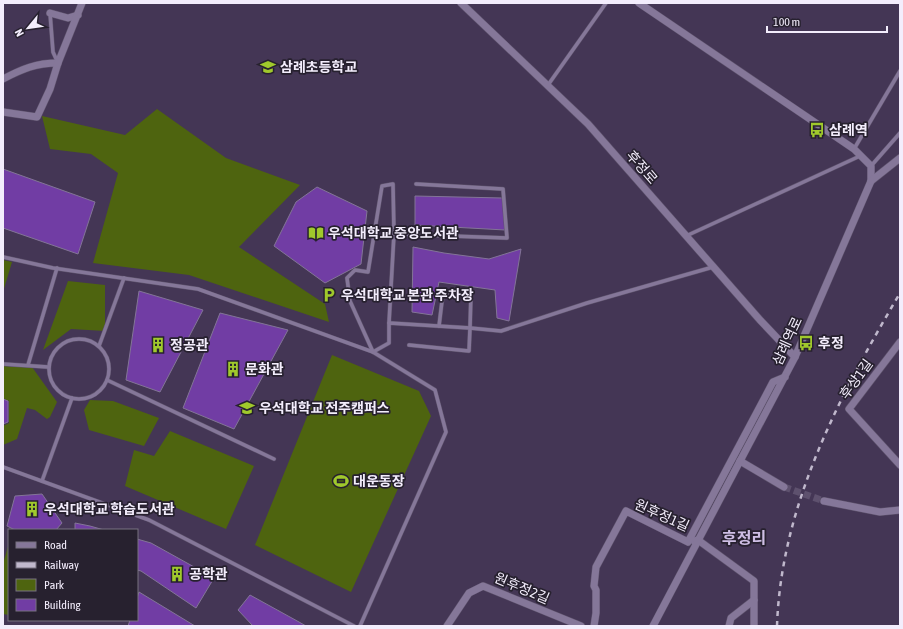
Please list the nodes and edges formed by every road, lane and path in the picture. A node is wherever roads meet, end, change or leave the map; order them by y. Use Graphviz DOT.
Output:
graph roads {
  1 [pos="82,3"];
  2 [pos="461,3"];
  3 [pos="606,3"];
  4 [pos="639,3"];
  5 [pos="50,13"];
  6 [pos="78,15"];
  7 [pos="58,63"];
  8 [pos="900,71"];
  9 [pos="3,78"];
  10 [pos="548,85"];
  11 [pos="3,112"];
  12 [pos="900,133"];
  13 [pos="854,149"];
  14 [pos="861,155"];
  15 [pos="900,158"];
  16 [pos="871,166"];
  17 [pos="872,180"];
  18 [pos="416,184"];
  19 [pos="394,234"];
  20 [pos="686,236"];
  21 [pos="3,257"];
  22 [pos="713,267"];
  23 [pos="57,268"];
  24 [pos="124,278"];
  25 [pos="389,323"];
  26 [pos="439,326"];
  27 [pos="470,328"];
  28 [pos="329,336"];
  29 [pos="900,342"];
  30 [pos="326,343"];
  31 [pos="409,345"];
  32 [pos="99,346"];
  33 [pos="373,352"];
  34 [pos="795,357"];
  35 [pos="3,364"];
  36 [pos="28,365"];
  37 [pos="48,367"];
  38 [pos="784,377"];
  39 [pos="107,380"];
  40 [pos="72,398"];
  41 [pos="278,452"];
  42 [pos="274,460"];
  43 [pos="740,461"];
  44 [pos="900,465"];
  45 [pos="271,466"];
  46 [pos="3,467"];
  47 [pos="42,481"];
  48 [pos="784,487"];
  49 [pos="824,501"];
  50 [pos="900,510"];
  51 [pos="698,540"];
  52 [pos="688,542"];
  53 [pos="233,556"];
  54 [pos="230,563"];
  55 [pos="754,600"];
  56 [pos="354,626"];
  57 [pos="360,626"];
  58 [pos="447,626"];
  59 [pos="581,626"];
  60 [pos="594,626"];
  61 [pos="653,626"];
  62 [pos="729,626"];
  63 [pos="754,626"];
  1 -- 6 [label="street"];
  2 -- 10 [label="street, 후정로"];
  3 -- 10 [label="lane"];
  4 -- 13 [label="street"];
  5 -- 6 [label="street"];
  5 -- 7 [label="lane"];
  6 -- 7 [label="street"];
  7 -- 9 [label="street"];
  7 -- 11 [label="street"];
  8 -- 13 [label="lane"];
  10 -- 20 [label="street, 후정로"];
  12 -- 16 [label="lane"];
  13 -- 14 [label="street"];
  14 -- 16 [label="street"];
  14 -- 20 [label="lane"];
  15 -- 17 [label="street, 삼례역로"];
  16 -- 17 [label="street, 삼례역로"];
  17 -- 34 [label="street, 삼례역로"];
  18 -- 19 [label="lane"];
  19 -- 25 [label="lane"];
  19 -- 33 [label="lane"];
  20 -- 22 [label="street, 후정로"];
  21 -- 23 [label="lane"];
  22 -- 27 [label="lane"];
  22 -- 34 [label="street, 후정로"];
  23 -- 24 [label="lane"];
  23 -- 36 [label="lane"];
  24 -- 28 [label="lane"];
  24 -- 32 [label="lane"];
  25 -- 26 [label="lane"];
  25 -- 33 [label="lane"];
  26 -- 27 [label="lane"];
  26 -- 27 [label="lane"];
  27 -- 31 [label="lane"];
  28 -- 30 [label="lane"];
  28 -- 33 [label="lane"];
  29 -- 44 [label="street, 후상1길"];
  32 -- 37 [label="lane"];
  32 -- 39 [label="lane"];
  33 -- 57 [label="lane"];
  34 -- 38 [label="street, 삼례역로"];
  35 -- 36 [label="lane"];
  36 -- 37 [label="lane"];
  37 -- 40 [label="lane"];
  38 -- 43 [label="street, 삼례역로"];
  38 -- 52 [label="street, 원후정1길"];
  39 -- 40 [label="lane"];
  39 -- 42 [label="lane"];
  40 -- 47 [label="lane"];
  41 -- 42 [label="lane"];
  42 -- 45 [label="lane"];
  43 -- 48 [label="street"];
  43 -- 51 [label="street, 삼례역로"];
  46 -- 47 [label="lane"];
  47 -- 54 [label="lane"];
  49 -- 50 [label="street"];
  51 -- 52 [label="street"];
  51 -- 55 [label="street"];
  51 -- 61 [label="street, 삼례역로"];
  52 -- 60 [label="street, 원후정1길"];
  53 -- 54 [label="lane"];
  54 -- 56 [label="lane"];
  55 -- 62 [label="street"];
  55 -- 63 [label="street"];
  58 -- 59 [label="street, 원후정2길"];
}
